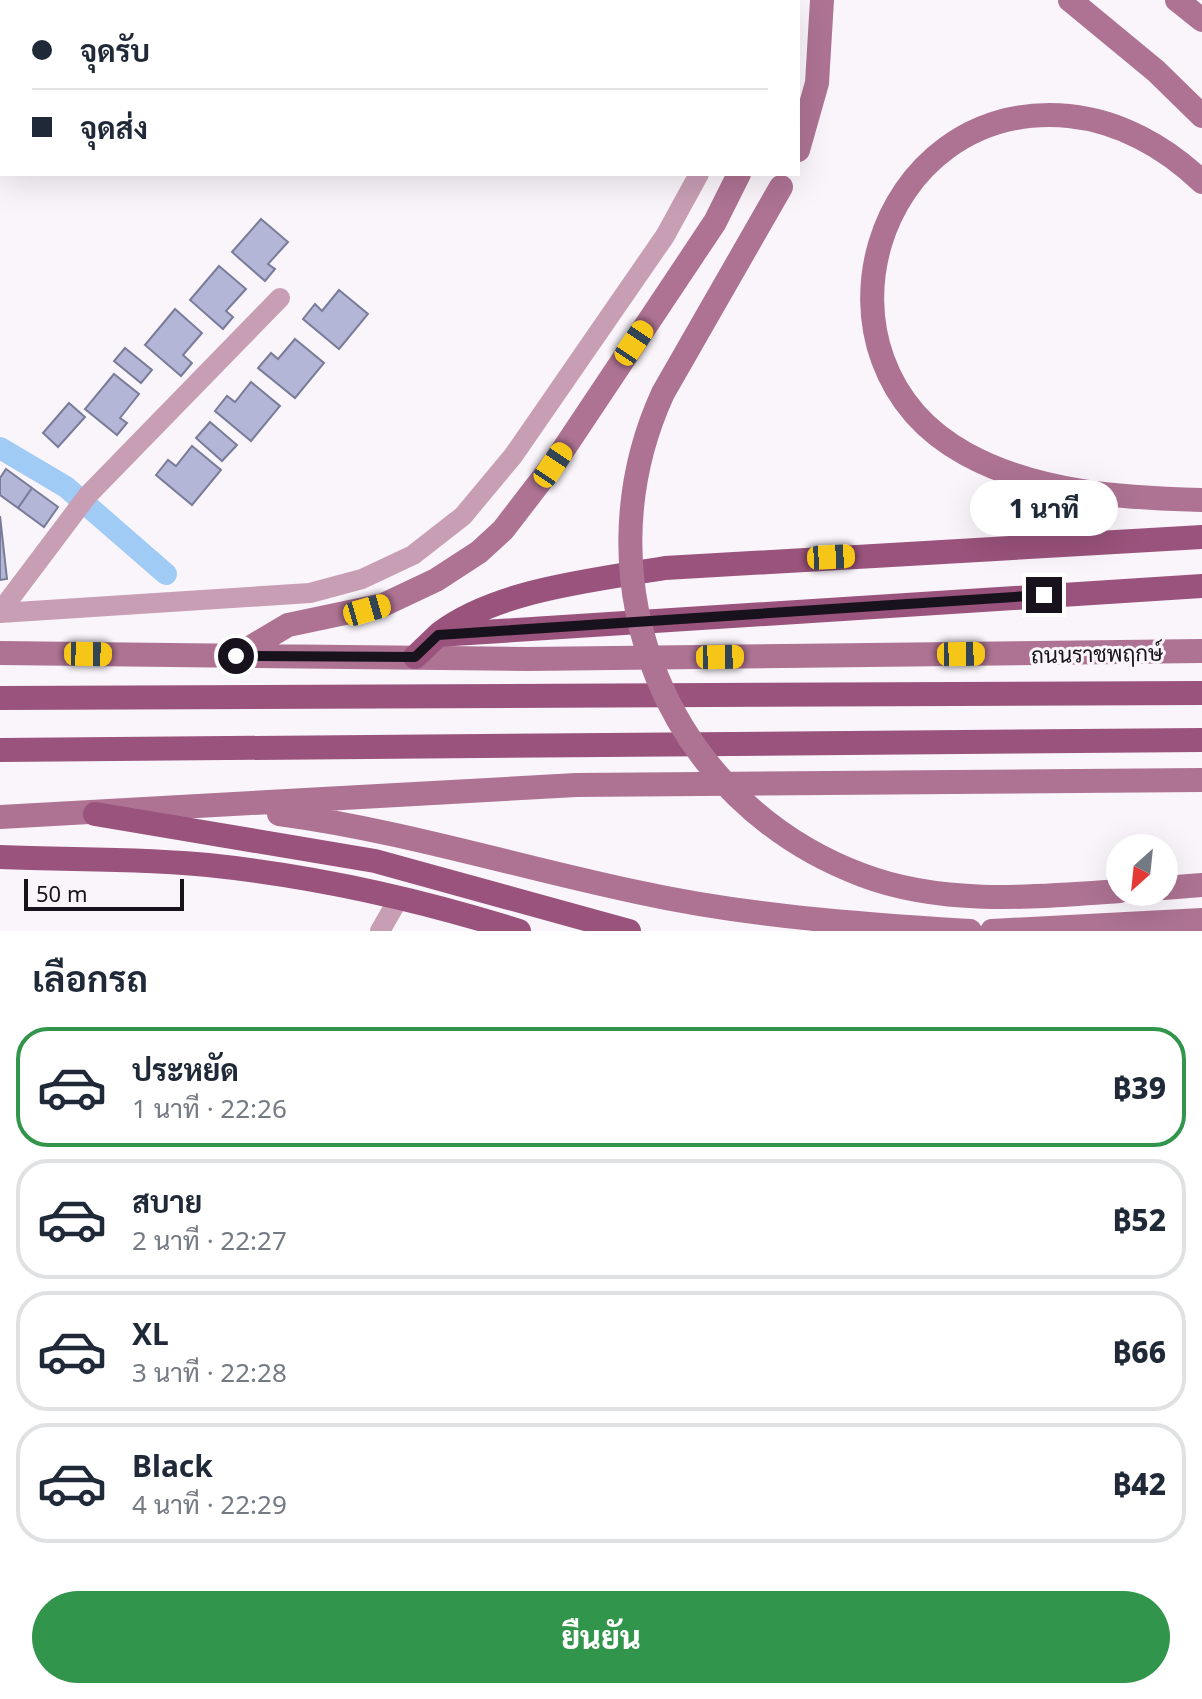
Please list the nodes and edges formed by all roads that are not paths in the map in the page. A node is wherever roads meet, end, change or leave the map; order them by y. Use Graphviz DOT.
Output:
graph roads {
  1 [pos="822,0"];
  2 [pos="1070,0"];
  3 [pos="1177,0"];
  4 [pos="1202,20"];
  5 [pos="1202,116"];
  6 [pos="800,143"];
  7 [pos="698,176"];
  8 [pos="738,176"];
  9 [pos="784,180"];
  10 [pos="1202,182"];
  11 [pos="280,298"];
  12 [pos="1202,500"];
  13 [pos="1202,537"];
  14 [pos="1202,586"];
  15 [pos="0,612"];
  16 [pos="438,635"];
  17 [pos="1202,651"];
  18 [pos="0,653"];
  19 [pos="236,656"];
  20 [pos="415,657"];
  21 [pos="1202,693"];
  22 [pos="0,698"];
  23 [pos="1202,740"];
  24 [pos="0,750"];
  25 [pos="1202,780"];
  26 [pos="223,806"];
  27 [pos="95,814"];
  28 [pos="0,817"];
  29 [pos="0,857"];
  30 [pos="1202,885"];
  31 [pos="1178,887"];
  32 [pos="1106,892"];
  33 [pos="399,898"];
  34 [pos="1202,920"];
  35 [pos="380,931"];
  36 [pos="519,931"];
  37 [pos="629,931"];
  38 [pos="970,931"];
  39 [pos="992,931"];
  1 -- 6 [label="main road"];
  2 -- 5 [label="main road"];
  3 -- 4 [label="main road"];
  7 -- 15 [label="street"];
  8 -- 19 [label="main road"];
  9 -- 32 [label="main road, bridge"];
  10 -- 12 [label="main road"];
  11 -- 15 [label="street"];
  13 -- 16 [label="main road"];
  14 -- 16 [label="main road"];
  16 -- 20 [label="main road"];
  17 -- 20 [label="main road, ถนนราชพฤกษ์"];
  18 -- 19 [label="main road, ถนนราชพฤกษ์"];
  19 -- 20 [label="main road, ถนนราชพฤกษ์"];
  21 -- 22 [label="main road, ถนนราชพฤกษ์"];
  23 -- 24 [label="main road"];
  25 -- 26 [label="main road"];
  26 -- 27 [label="main road"];
  26 -- 38 [label="main road"];
  27 -- 28 [label="main road"];
  27 -- 37 [label="main road"];
  29 -- 33 [label="main road"];
  30 -- 31 [label="main road"];
  33 -- 35 [label="street"];
  33 -- 36 [label="main road"];
  34 -- 39 [label="main road"];
}
